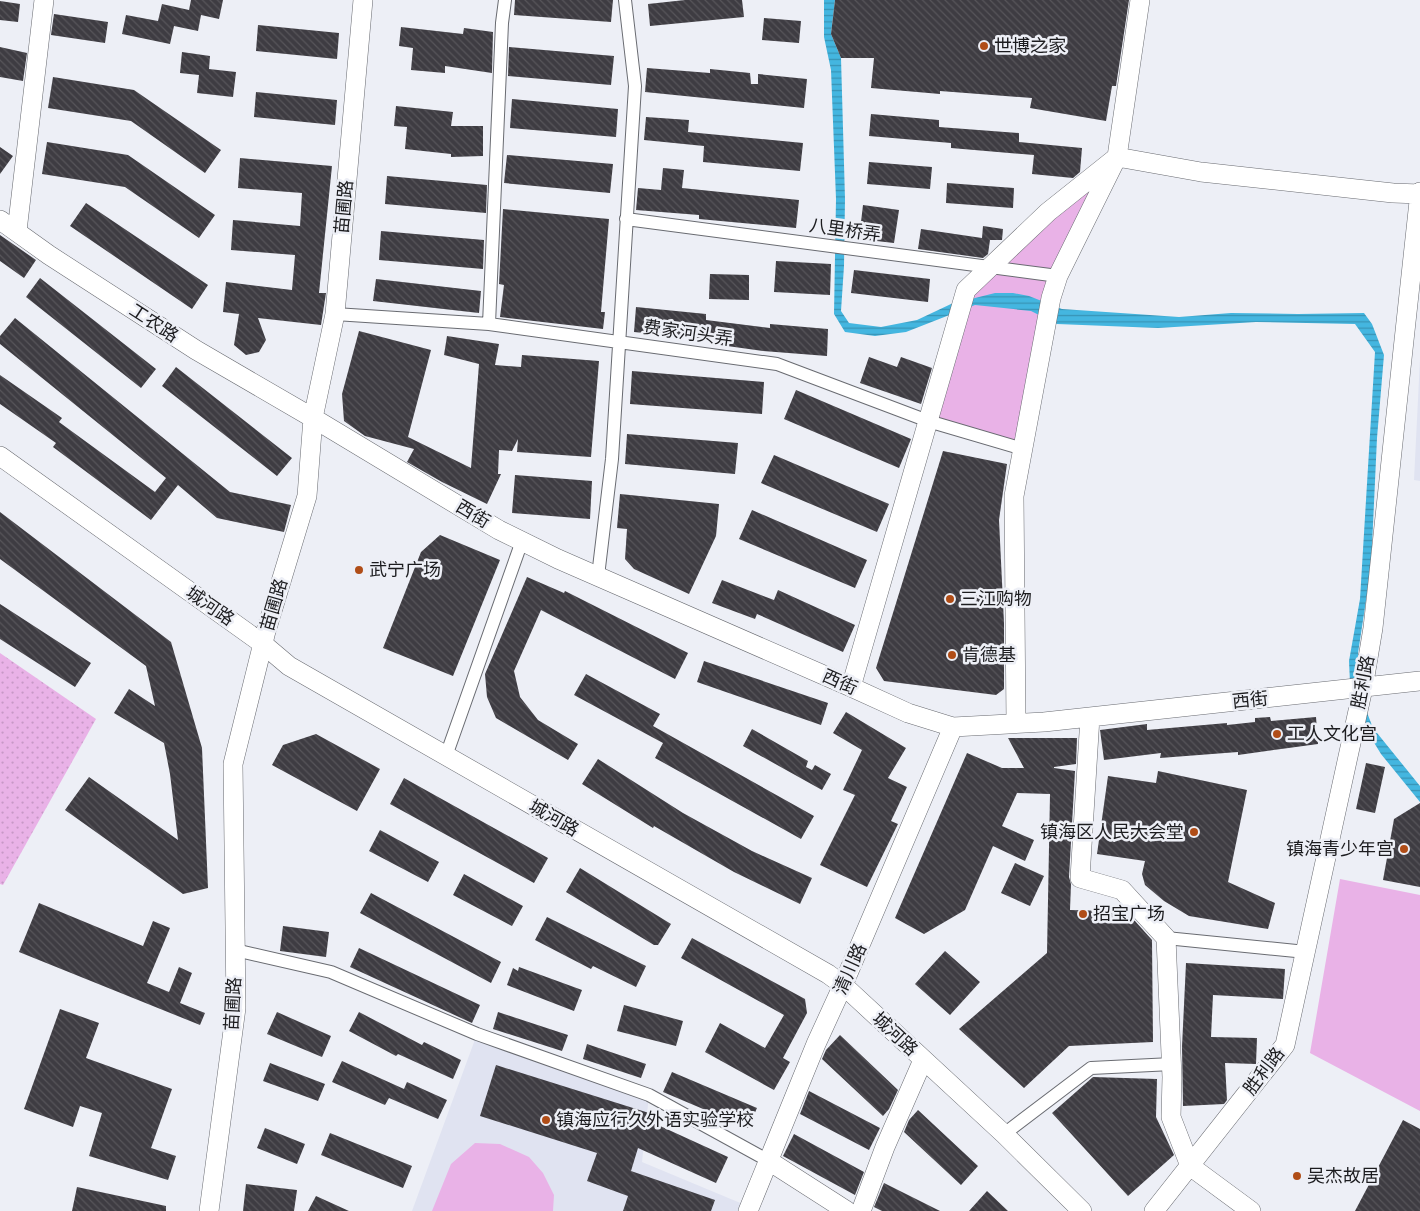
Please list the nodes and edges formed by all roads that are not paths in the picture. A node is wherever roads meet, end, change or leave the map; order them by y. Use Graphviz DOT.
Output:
graph roads {
  1 [pos="44,0"];
  2 [pos="363,0"];
  3 [pos="506,0"];
  4 [pos="624,0"];
  5 [pos="1140,0"];
  6 [pos="1117,157"];
  7 [pos="1420,193"];
  8 [pos="626,219"];
  9 [pos="0,220"];
  10 [pos="16,231"];
  11 [pos="991,267"];
  12 [pos="1058,276"];
  13 [pos="335,314"];
  14 [pos="489,324"];
  15 [pos="619,341"];
  16 [pos="313,418"];
  17 [pos="928,421"];
  18 [pos="1023,449"];
  19 [pos="0,456"];
  20 [pos="522,541"];
  21 [pos="598,576"];
  22 [pos="263,644"];
  23 [pos="1420,681"];
  24 [pos="851,687"];
  25 [pos="1363,688"];
  26 [pos="1090,717"];
  27 [pos="1016,723"];
  28 [pos="953,727"];
  29 [pos="446,756"];
  30 [pos="1166,938"];
  31 [pos="235,950"];
  32 [pos="1306,952"];
  33 [pos="843,985"];
  34 [pos="923,1060"];
  35 [pos="1172,1064"];
  36 [pos="1004,1134"];
  37 [pos="768,1161"];
  38 [pos="1190,1166"];
  39 [pos="209,1211"];
  40 [pos="748,1211"];
  41 [pos="846,1211"];
  42 [pos="860,1211"];
  43 [pos="1082,1211"];
  44 [pos="1154,1211"];
  45 [pos="1252,1211"];
  1 -- 10 [label="street"];
  2 -- 13 [label="street, 苗圃路"];
  3 -- 14 [label="street"];
  4 -- 8 [label="street"];
  5 -- 6 [label="street"];
  6 -- 7 [label="street"];
  6 -- 11 [label="street"];
  6 -- 12 [label="street"];
  7 -- 25 [label="street, 胜利路"];
  8 -- 11 [label="street, 八里桥弄"];
  8 -- 15 [label="street"];
  9 -- 10 [label="street, 工农路"];
  10 -- 16 [label="street, 工农路"];
  11 -- 12 [label="street, 八里桥弄"];
  11 -- 17 [label="street"];
  12 -- 18 [label="street"];
  13 -- 14 [label="street, 费家河头弄"];
  13 -- 16 [label="street, 苗圃路"];
  14 -- 15 [label="street, 费家河头弄"];
  15 -- 17 [label="street, 费家河头弄"];
  15 -- 21 [label="street"];
  16 -- 20 [label="street, 西街"];
  16 -- 22 [label="street, 苗圃路"];
  17 -- 18 [label="street, 费家河头弄"];
  17 -- 24 [label="street"];
  18 -- 27 [label="street"];
  19 -- 22 [label="street, 城河路"];
  20 -- 21 [label="street, 西街"];
  20 -- 29 [label="street"];
  21 -- 24 [label="street, 西街"];
  22 -- 29 [label="street, 城河路"];
  22 -- 31 [label="street, 苗圃路"];
  23 -- 25 [label="street, 西街"];
  24 -- 28 [label="street, 西街"];
  25 -- 26 [label="street, 西街"];
  25 -- 32 [label="street, 胜利路"];
  26 -- 27 [label="street, 西街"];
  26 -- 30 [label="street"];
  27 -- 28 [label="street, 西街"];
  28 -- 33 [label="street, 清川路"];
  29 -- 33 [label="street, 城河路"];
  30 -- 32 [label="street"];
  30 -- 35 [label="street"];
  31 -- 37 [label="street"];
  31 -- 39 [label="street, 苗圃路"];
  32 -- 38 [label="street, 胜利路"];
  33 -- 34 [label="street, 城河路"];
  33 -- 37 [label="street, 清川路"];
  34 -- 36 [label="street, 城河路"];
  34 -- 42 [label="street"];
  35 -- 36 [label="street"];
  35 -- 38 [label="street"];
  36 -- 43 [label="street, 城河路"];
  37 -- 40 [label="street, 清川路"];
  37 -- 41 [label="street"];
  38 -- 44 [label="street, 胜利路"];
  38 -- 45 [label="street"];
}
